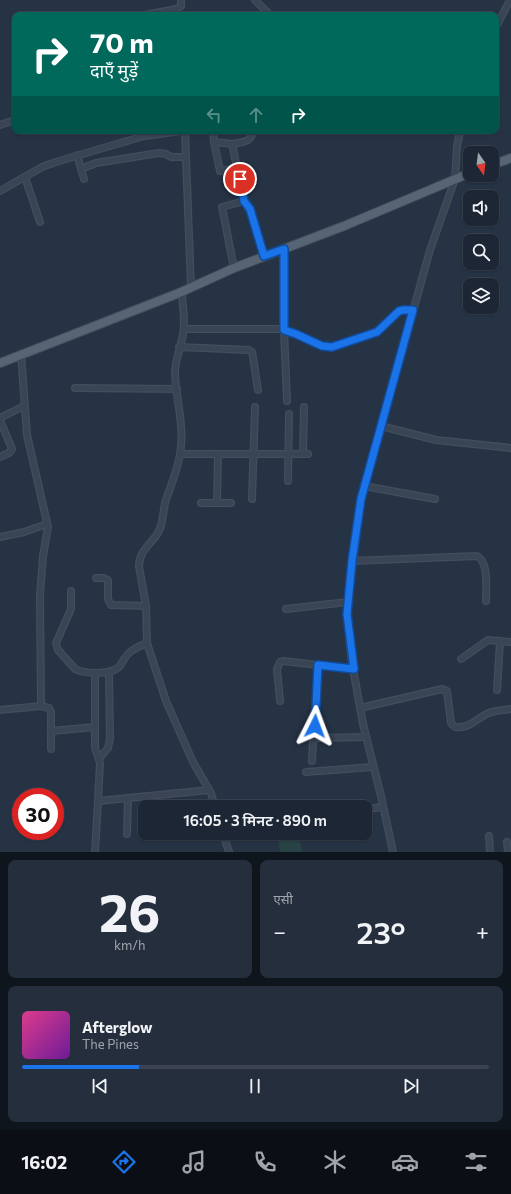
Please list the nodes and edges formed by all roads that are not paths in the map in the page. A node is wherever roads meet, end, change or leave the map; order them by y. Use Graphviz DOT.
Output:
graph roads {
  1 [pos="181,0"];
  2 [pos="255,0"];
  3 [pos="510,0"];
  4 [pos="160,12"];
  5 [pos="267,12"];
  6 [pos="499,21"];
  7 [pos="12,121"];
  8 [pos="0,125"];
  9 [pos="160,134"];
  10 [pos="184,134"];
  11 [pos="213,134"];
  12 [pos="252,134"];
  13 [pos="460,134"];
  14 [pos="214,142"];
  15 [pos="232,144"];
  16 [pos="76,155"];
  17 [pos="186,157"];
  18 [pos="511,158"];
  19 [pos="499,162"];
  20 [pos="237,168"];
  21 [pos="81,169"];
  22 [pos="463,176"];
  23 [pos="25,178"];
  24 [pos="84,179"];
  25 [pos="455,179"];
  26 [pos="0,191"];
  27 [pos="244,201"];
  28 [pos="40,222"];
  29 [pos="284,249"];
  30 [pos="264,256"];
  31 [pos="234,268"];
  32 [pos="191,287"];
  33 [pos="182,292"];
  34 [pos="413,310"];
  35 [pos="184,329"];
  36 [pos="284,330"];
  37 [pos="179,347"];
  38 [pos="21,354"];
  39 [pos="0,363"];
  40 [pos="75,388"];
  41 [pos="177,389"];
  42 [pos="258,390"];
  43 [pos="287,401"];
  44 [pos="24,406"];
  45 [pos="255,407"];
  46 [pos="304,407"];
  47 [pos="290,414"];
  48 [pos="0,419"];
  49 [pos="381,426"];
  50 [pos="511,448"];
  51 [pos="180,454"];
  52 [pos="218,454"];
  53 [pos="254,454"];
  54 [pos="288,454"];
  55 [pos="0,457"];
  56 [pos="288,481"];
  57 [pos="364,486"];
  58 [pos="252,499"];
  59 [pos="435,499"];
  60 [pos="201,503"];
  61 [pos="217,503"];
  62 [pos="231,503"];
  63 [pos="47,524"];
  64 [pos="0,536"];
  65 [pos="352,561"];
  66 [pos="96,578"];
  67 [pos="71,591"];
  68 [pos="486,601"];
  69 [pos="348,602"];
  70 [pos="146,606"];
  71 [pos="286,609"];
  72 [pos="500,641"];
  73 [pos="511,642"];
  74 [pos="147,643"];
  75 [pos="461,659"];
  76 [pos="318,665"];
  77 [pos="354,669"];
  78 [pos="109,672"];
  79 [pos="96,673"];
  80 [pos="496,690"];
  81 [pos="280,701"];
  82 [pos="41,706"];
  83 [pos="360,708"];
  84 [pos="511,709"];
  85 [pos="0,710"];
  86 [pos="315,726"];
  87 [pos="95,727"];
  88 [pos="51,731"];
  89 [pos="366,737"];
  90 [pos="51,749"];
  91 [pos="99,759"];
  92 [pos="312,761"];
  93 [pos="374,767"];
  94 [pos="306,772"];
  95 [pos="209,790"];
  96 [pos="128,798"];
  97 [pos="213,800"];
  98 [pos="98,801"];
  99 [pos="383,807"];
  100 [pos="372,808"];
  101 [pos="127,834"];
  102 [pos="489,836"];
  103 [pos="226,840"];
  104 [pos="507,842"];
  105 [pos="95,852"];
  106 [pos="229,852"];
  107 [pos="393,852"];
  108 [pos="490,852"];
  109 [pos="508,852"];
  1 -- 4 [label="street"];
  2 -- 5 [label="street"];
  3 -- 6 [label="street"];
  7 -- 8 [label="street"];
  9 -- 16 [label="street"];
  10 -- 17 [label="street"];
  11 -- 14 [label="street"];
  12 -- 15 [label="street"];
  13 -- 25 [label="street"];
  14 -- 15 [label="street"];
  14 -- 20 [label="street"];
  15 -- 20 [label="street"];
  16 -- 21 [label="street"];
  16 -- 23 [label="street"];
  17 -- 21 [label="street"];
  17 -- 32 [label="street"];
  18 -- 19 [label="main road"];
  20 -- 27 [label="street"];
  21 -- 24 [label="street"];
  22 -- 25 [label="main road"];
  23 -- 26 [label="street"];
  23 -- 28 [label="street"];
  25 -- 29 [label="main road"];
  25 -- 34 [label="street"];
  27 -- 30 [label="street"];
  27 -- 31 [label="street"];
  29 -- 30 [label="main road"];
  29 -- 36 [label="street"];
  30 -- 31 [label="main road"];
  31 -- 32 [label="main road"];
  32 -- 33 [label="main road"];
  33 -- 35 [label="street"];
  33 -- 38 [label="main road"];
  34 -- 36 [label="street"];
  34 -- 49 [label="street"];
  35 -- 36 [label="street"];
  35 -- 37 [label="street"];
  36 -- 43 [label="street"];
  37 -- 41 [label="street"];
  37 -- 42 [label="street"];
  38 -- 39 [label="main road"];
  38 -- 44 [label="street"];
  40 -- 41 [label="street"];
  41 -- 51 [label="street"];
  44 -- 48 [label="street"];
  44 -- 63 [label="street"];
  45 -- 53 [label="street"];
  46 -- 54 [label="street"];
  47 -- 54 [label="street"];
  48 -- 55 [label="street"];
  49 -- 50 [label="street"];
  49 -- 57 [label="street"];
  51 -- 52 [label="street"];
  51 -- 70 [label="street"];
  52 -- 53 [label="street"];
  52 -- 61 [label="street"];
  53 -- 54 [label="street"];
  53 -- 58 [label="street"];
  54 -- 56 [label="street"];
  57 -- 59 [label="street"];
  57 -- 65 [label="street"];
  60 -- 61 [label="street"];
  61 -- 62 [label="street"];
  63 -- 64 [label="street"];
  63 -- 82 [label="street"];
  65 -- 68 [label="street"];
  65 -- 69 [label="street"];
  66 -- 70 [label="street"];
  67 -- 79 [label="street"];
  69 -- 71 [label="street"];
  69 -- 77 [label="street"];
  70 -- 74 [label="street"];
  72 -- 73 [label="street"];
  72 -- 75 [label="street"];
  72 -- 80 [label="street"];
  74 -- 78 [label="street"];
  74 -- 95 [label="street"];
  76 -- 77 [label="street"];
  76 -- 81 [label="street"];
  76 -- 86 [label="street"];
  77 -- 83 [label="street"];
  78 -- 79 [label="street"];
  78 -- 91 [label="street"];
  79 -- 87 [label="street"];
  82 -- 85 [label="street"];
  82 -- 88 [label="street"];
  83 -- 84 [label="street"];
  83 -- 89 [label="street"];
  87 -- 88 [label="street"];
  87 -- 91 [label="street"];
  88 -- 90 [label="street"];
  89 -- 92 [label="street"];
  89 -- 93 [label="street"];
  91 -- 98 [label="street"];
  93 -- 94 [label="street"];
  93 -- 99 [label="street"];
  95 -- 96 [label="street"];
  95 -- 97 [label="street"];
  96 -- 98 [label="street"];
  96 -- 101 [label="street"];
  98 -- 105 [label="street"];
  99 -- 100 [label="street"];
  99 -- 107 [label="street"];
  102 -- 108 [label="street"];
  103 -- 106 [label="street"];
  104 -- 109 [label="street"];
}
